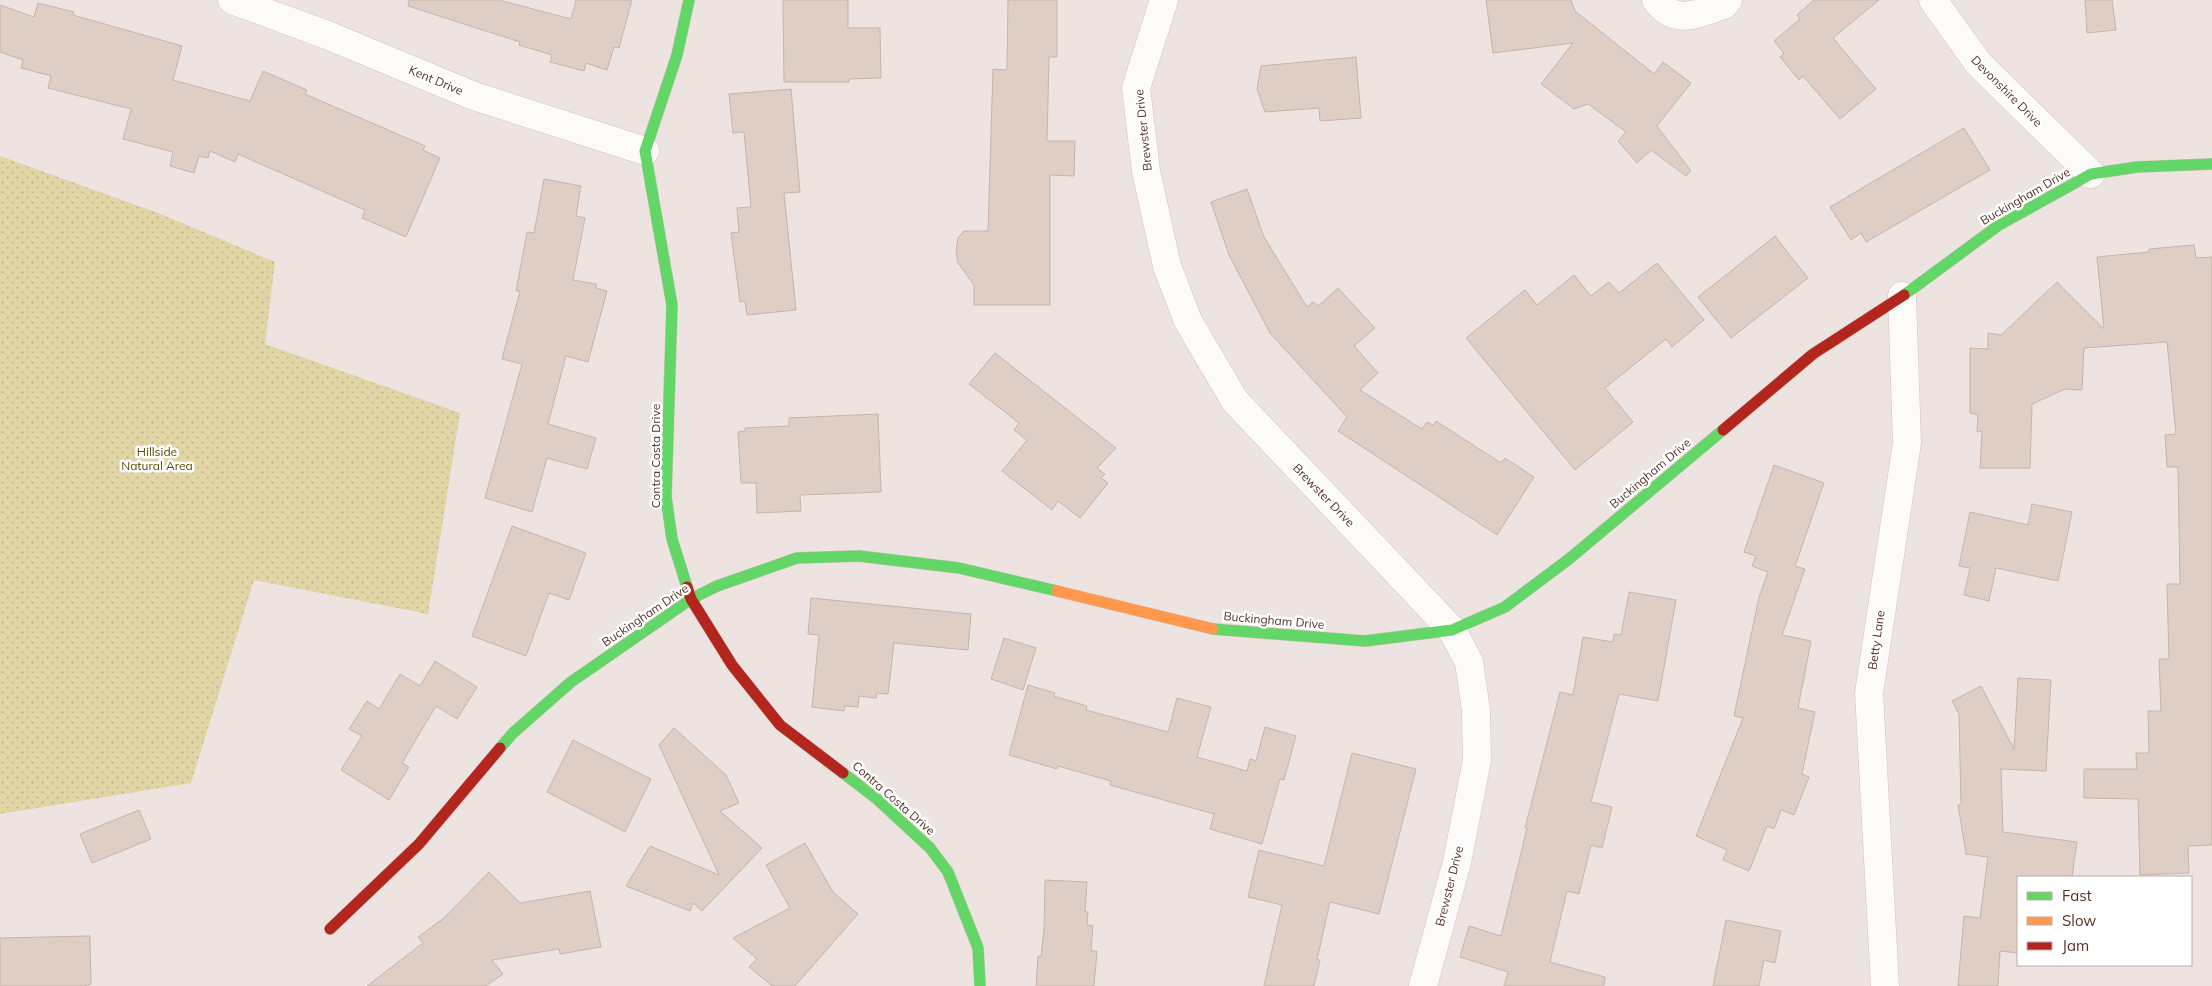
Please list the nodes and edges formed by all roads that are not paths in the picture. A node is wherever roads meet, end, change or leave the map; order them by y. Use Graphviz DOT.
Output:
graph roads {
  1 [pos="232,0"];
  2 [pos="689,0"];
  3 [pos="1164,0"];
  4 [pos="1656,0"];
  5 [pos="1728,0"];
  6 [pos="1933,0"];
  7 [pos="645,151"];
  8 [pos="2212,164"];
  9 [pos="2091,174"];
  10 [pos="1902,296"];
  11 [pos="691,599"];
  12 [pos="1452,630"];
  13 [pos="330,929"];
  14 [pos="980,986"];
  15 [pos="1423,986"];
  16 [pos="1886,986"];
  1 -- 7 [label="street, Kent Drive"];
  2 -- 7 [label="street, Contra Costa Drive"];
  3 -- 12 [label="street, Brewster Drive"];
  4 -- 5 [label="street"];
  6 -- 9 [label="street, Devonshire Drive"];
  7 -- 11 [label="street, Contra Costa Drive"];
  8 -- 9 [label="street, Buckingham Drive"];
  9 -- 10 [label="street, Buckingham Drive"];
  10 -- 12 [label="street, Buckingham Drive"];
  10 -- 16 [label="street, Betty Lane"];
  11 -- 12 [label="street, Buckingham Drive"];
  11 -- 13 [label="street, Buckingham Drive"];
  11 -- 14 [label="street, Contra Costa Drive"];
  12 -- 15 [label="street, Brewster Drive"];
}
